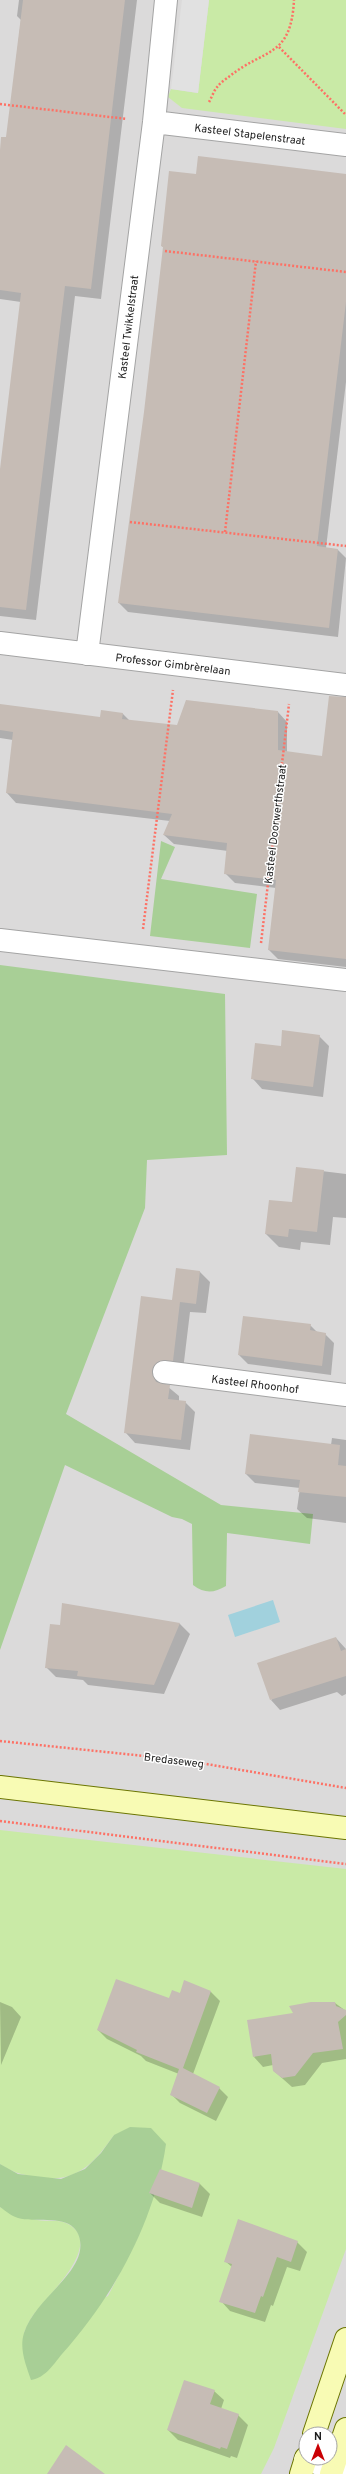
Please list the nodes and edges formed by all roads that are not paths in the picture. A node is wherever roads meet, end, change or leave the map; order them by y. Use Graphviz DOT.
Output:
graph roads {
  1 [pos="166,0"];
  2 [pos="154,122"];
  3 [pos="346,145"];
  4 [pos="0,643"];
  5 [pos="87,654"];
  6 [pos="346,685"];
  7 [pos="0,940"];
  8 [pos="346,980"];
  9 [pos="164,1372"];
  10 [pos="346,1395"];
  11 [pos="0,1787"];
  12 [pos="346,1828"];
  13 [pos="346,2339"];
  14 [pos="317,2426"];
  15 [pos="346,2429"];
  16 [pos="313,2466"];
  17 [pos="336,2471"];
  1 -- 2 [label="street, Kasteel Twikkelstraat"];
  2 -- 3 [label="street, Kasteel Stapelenstraat"];
  2 -- 5 [label="street, Kasteel Twikkelstraat"];
  4 -- 5 [label="street, Professor Gimbrèrelaan"];
  5 -- 6 [label="street, Professor Gimbrèrelaan"];
  7 -- 8 [label="street"];
  9 -- 10 [label="street, Kasteel Rhoonhof"];
  11 -- 12 [label="street"];
  13 -- 14 [label="street"];
  15 -- 17 [label="street"];
  16 -- 17 [label="street"];
}
